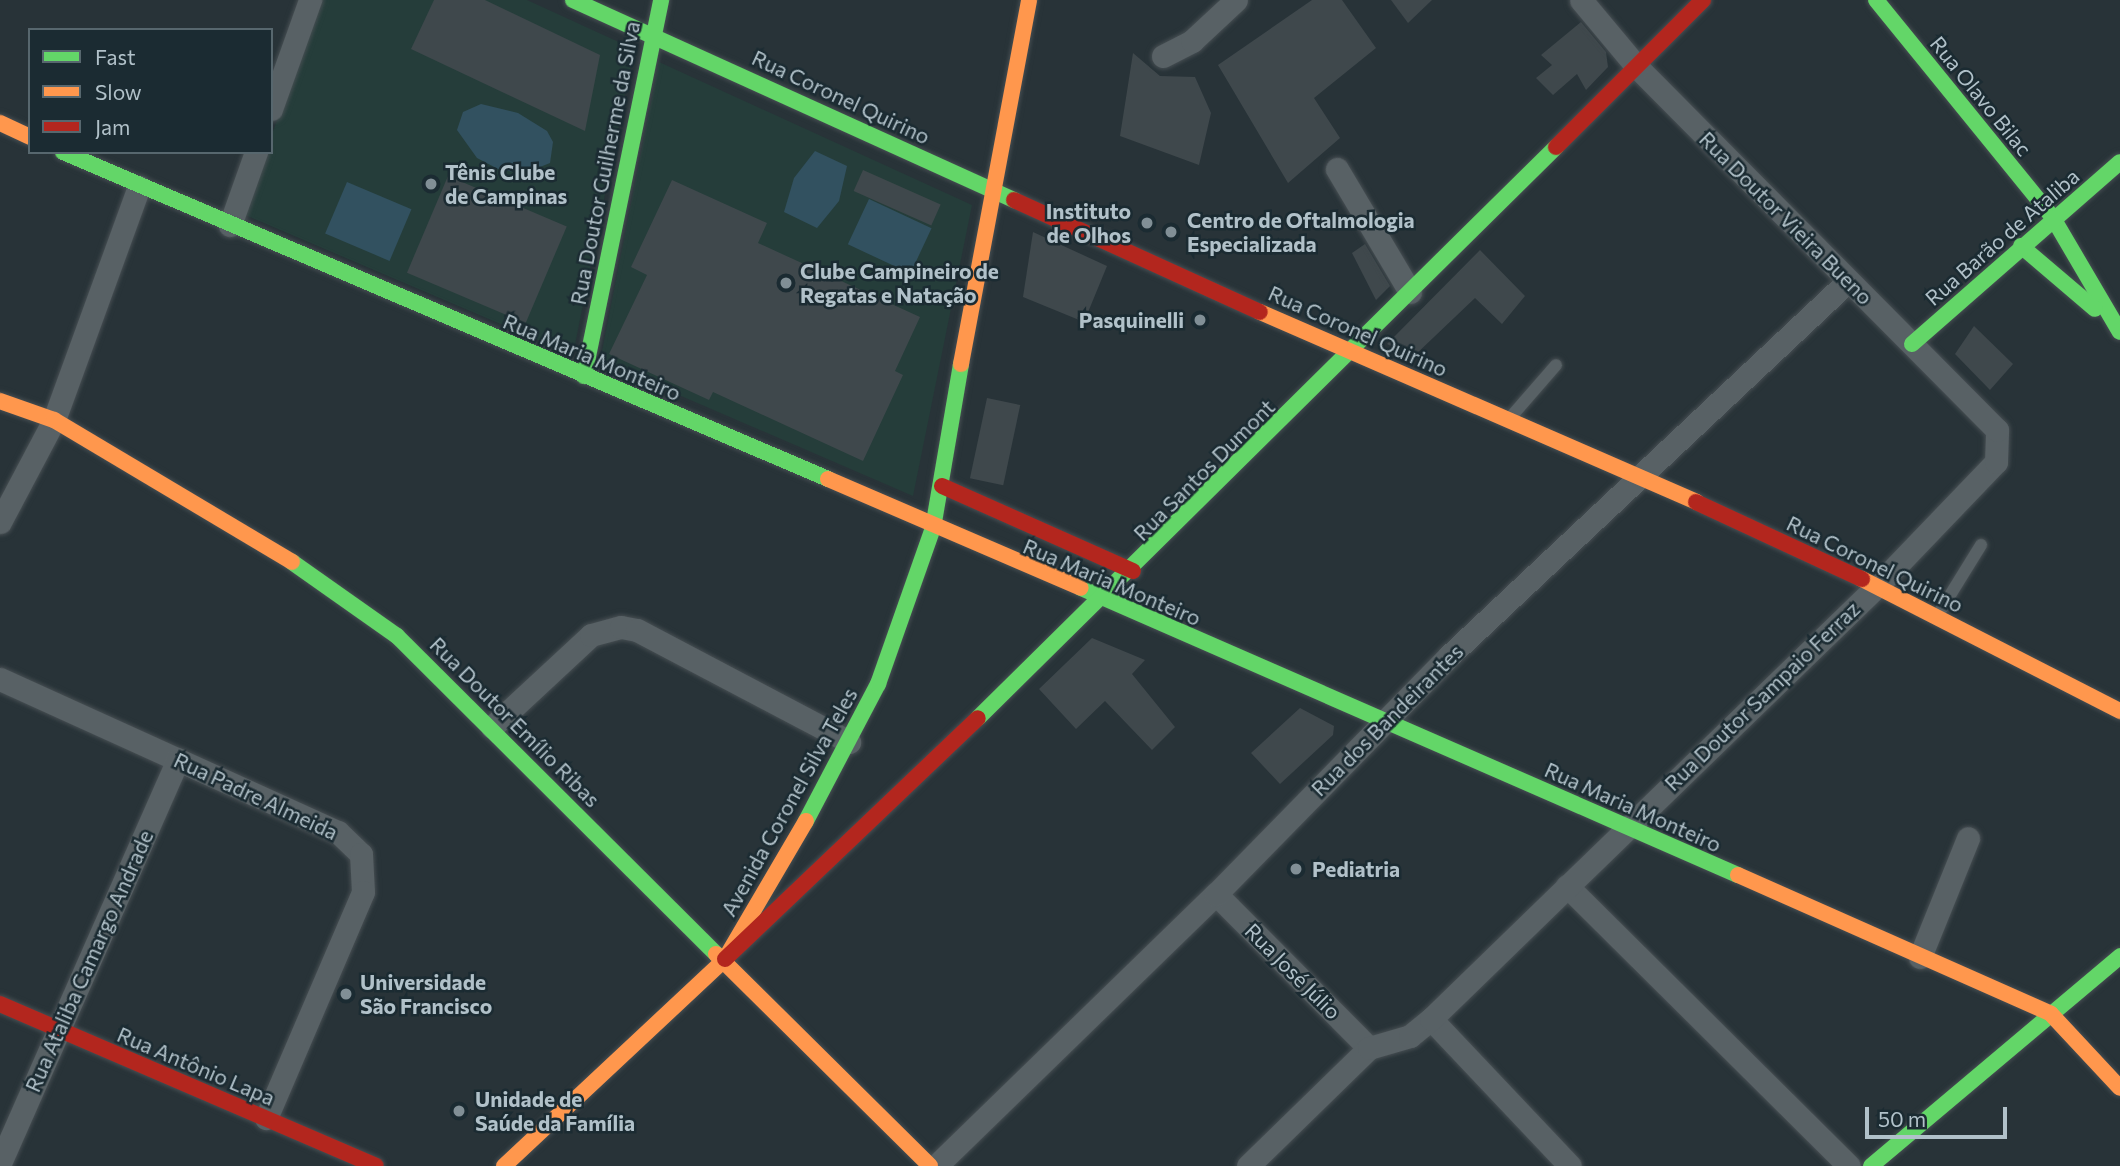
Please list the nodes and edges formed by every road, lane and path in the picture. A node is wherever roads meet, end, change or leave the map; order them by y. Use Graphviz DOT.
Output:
graph roads {
  1 [pos="310,0"];
  2 [pos="573,0"];
  3 [pos="661,0"];
  4 [pos="1029,0"];
  5 [pos="1236,0"];
  6 [pos="1581,0"];
  7 [pos="1703,0"];
  8 [pos="1876,0"];
  9 [pos="652,34"];
  10 [pos="1163,56"];
  11 [pos="1637,67"];
  12 [pos="273,103"];
  13 [pos="0,124"];
  14 [pos="28,136"];
  15 [pos="66,154"];
  16 [pos="255,154"];
  17 [pos="2120,162"];
  18 [pos="1337,169"];
  19 [pos="139,187"];
  20 [pos="990,189"];
  21 [pos="2053,218"];
  22 [pos="230,225"];
  23 [pos="2021,246"];
  24 [pos="1847,282"];
  25 [pos="1410,292"];
  26 [pos="2118,329"];
  27 [pos="1912,344"];
  28 [pos="1350,353"];
  29 [pos="1556,365"];
  30 [pos="584,376"];
  31 [pos="0,401"];
  32 [pos="54,420"];
  33 [pos="1508,420"];
  34 [pos="1997,430"];
  35 [pos="1637,475"];
  36 [pos="942,486"];
  37 [pos="0,522"];
  38 [pos="933,528"];
  39 [pos="1981,545"];
  40 [pos="1133,571"];
  41 [pos="1877,586"];
  42 [pos="1102,601"];
  43 [pos="1937,616"];
  44 [pos="0,679"];
  45 [pos="2120,711"];
  46 [pos="1388,719"];
  47 [pos="492,727"];
  48 [pos="849,742"];
  49 [pos="178,760"];
  50 [pos="815,808"];
  51 [pos="1625,828"];
  52 [pos="854,837"];
  53 [pos="1968,838"];
  54 [pos="1567,886"];
  55 [pos="1216,894"];
  56 [pos="1920,957"];
  57 [pos="2120,957"];
  58 [pos="724,959"];
  59 [pos="0,1004"];
  60 [pos="2051,1014"];
  61 [pos="1431,1019"];
  62 [pos="59,1030"];
  63 [pos="1369,1048"];
  64 [pos="2120,1088"];
  65 [pos="266,1118"];
  66 [pos="0,1163"];
  67 [pos="376,1166"];
  68 [pos="504,1166"];
  69 [pos="930,1166"];
  70 [pos="936,1166"];
  71 [pos="1248,1166"];
  72 [pos="1570,1166"];
  73 [pos="1849,1166"];
  74 [pos="1871,1166"];
  1 -- 12 [label="street"];
  2 -- 9 [label="main road, Rua Coronel Quirino"];
  3 -- 9 [label="main road, Rua Doutor Guilherme da Silva"];
  4 -- 20 [label="main road, Avenida Coronel Silva Teles"];
  5 -- 10 [label="street"];
  6 -- 11 [label="street, Rua Doutor Vieira Bueno"];
  7 -- 11 [label="main road, Rua Santos Dumont"];
  8 -- 21 [label="main road, Rua Olavo Bilac"];
  9 -- 20 [label="main road, Rua Coronel Quirino"];
  9 -- 30 [label="main road, Rua Doutor Guilherme da Silva"];
  11 -- 24 [label="street, Rua Doutor Vieira Bueno"];
  11 -- 25 [label="main road, Rua Santos Dumont"];
  13 -- 14 [label="main road"];
  15 -- 19 [label="main road, Rua Maria Monteiro"];
  16 -- 22 [label="street"];
  17 -- 21 [label="main road, Rua Barão de Ataliba"];
  18 -- 25 [label="street"];
  19 -- 22 [label="main road, Rua Maria Monteiro"];
  19 -- 32 [label="street"];
  20 -- 28 [label="main road, Rua Coronel Quirino"];
  20 -- 36 [label="main road, Avenida Coronel Silva Teles"];
  21 -- 23 [label="main road, Rua Barão de Ataliba"];
  21 -- 26 [label="main road, Rua Olavo Bilac"];
  22 -- 30 [label="main road, Rua Maria Monteiro"];
  23 -- 26 [label="main road"];
  23 -- 27 [label="main road, Rua Barão de Ataliba"];
  24 -- 27 [label="street, Rua Doutor Vieira Bueno"];
  24 -- 35 [label="street, Rua dos Bandeirantes"];
  25 -- 28 [label="main road, Rua Santos Dumont"];
  27 -- 34 [label="street, Rua Doutor Vieira Bueno"];
  28 -- 33 [label="main road, Rua Coronel Quirino"];
  28 -- 40 [label="main road, Rua Santos Dumont"];
  29 -- 33 [label="lane"];
  30 -- 38 [label="main road, Rua Maria Monteiro"];
  31 -- 32 [label="main road, Rua Doutor Emílio Ribas"];
  32 -- 37 [label="street"];
  32 -- 47 [label="main road, Rua Doutor Emílio Ribas"];
  33 -- 35 [label="main road, Rua Coronel Quirino"];
  34 -- 41 [label="street, Rua Doutor Sampaio Ferraz"];
  35 -- 41 [label="main road, Rua Coronel Quirino"];
  35 -- 46 [label="street, Rua dos Bandeirantes"];
  36 -- 38 [label="main road, Avenida Coronel Silva Teles"];
  36 -- 40 [label="main road"];
  38 -- 42 [label="main road, Rua Maria Monteiro"];
  38 -- 48 [label="main road, Avenida Coronel Silva Teles"];
  39 -- 43 [label="lane"];
  40 -- 42 [label="main road, Rua Santos Dumont"];
  41 -- 43 [label="main road, Rua Coronel Quirino"];
  41 -- 51 [label="street, Rua Doutor Sampaio Ferraz"];
  42 -- 46 [label="main road, Rua Maria Monteiro"];
  42 -- 52 [label="main road, Rua Santos Dumont"];
  43 -- 45 [label="main road, Rua Coronel Quirino"];
  44 -- 49 [label="street, Rua Padre Almeida"];
  46 -- 51 [label="main road, Rua Maria Monteiro"];
  46 -- 55 [label="street, Rua dos Bandeirantes"];
  47 -- 48 [label="street"];
  47 -- 58 [label="main road, Rua Doutor Emílio Ribas"];
  48 -- 50 [label="main road, Avenida Coronel Silva Teles"];
  49 -- 62 [label="street, Rua Ataliba Camargo Andrade"];
  49 -- 65 [label="street, Rua Padre Almeida"];
  50 -- 52 [label="main road"];
  50 -- 58 [label="main road, Avenida Coronel Silva Teles"];
  51 -- 54 [label="street, Rua Doutor Sampaio Ferraz"];
  51 -- 56 [label="main road, Rua Maria Monteiro"];
  52 -- 58 [label="main road, Rua Santos Dumont"];
  53 -- 56 [label="street"];
  54 -- 61 [label="street, Rua Doutor Sampaio Ferraz"];
  54 -- 73 [label="street"];
  55 -- 63 [label="street, Rua José Júlio"];
  55 -- 70 [label="street, Rua dos Bandeirantes"];
  56 -- 60 [label="main road, Rua Maria Monteiro"];
  57 -- 60 [label="main road"];
  58 -- 68 [label="main road, Avenida Coronel Silva Teles"];
  58 -- 69 [label="main road, Rua Doutor Emílio Ribas"];
  59 -- 62 [label="main road, Rua Antônio Lapa"];
  60 -- 64 [label="main road, Rua Maria Monteiro"];
  60 -- 74 [label="main road"];
  61 -- 63 [label="street, Rua Doutor Sampaio Ferraz"];
  61 -- 72 [label="street"];
  62 -- 65 [label="main road, Rua Antônio Lapa"];
  62 -- 66 [label="street, Rua Ataliba Camargo Andrade"];
  63 -- 71 [label="street, Rua Doutor Sampaio Ferraz"];
  65 -- 67 [label="main road, Rua Antônio Lapa"];
}
